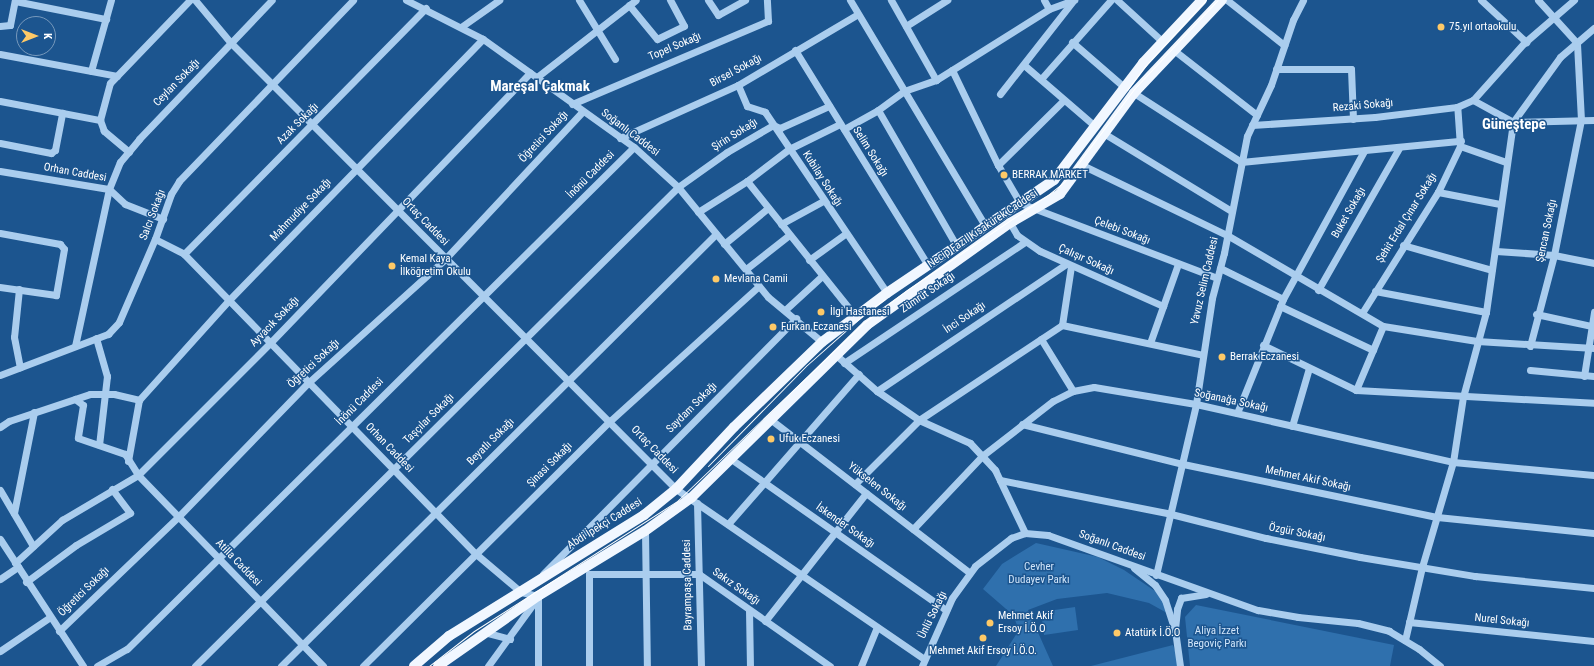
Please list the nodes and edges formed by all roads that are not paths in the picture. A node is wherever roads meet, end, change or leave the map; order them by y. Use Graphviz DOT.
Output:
graph roads {
  1 [pos="111,0"];
  2 [pos="190,0"];
  3 [pos="195,0"];
  4 [pos="272,0"];
  5 [pos="353,0"];
  6 [pos="499,0"];
  7 [pos="579,0"];
  8 [pos="636,0"];
  9 [pos="670,0"];
  10 [pos="708,0"];
  11 [pos="744,0"];
  12 [pos="767,0"];
  13 [pos="850,0"];
  14 [pos="890,0"];
  15 [pos="948,0"];
  16 [pos="1044,0"];
  17 [pos="1074,0"];
  18 [pos="1111,0"];
  19 [pos="1117,0"];
  20 [pos="1222,0"];
  21 [pos="1227,0"];
  22 [pos="1481,0"];
  23 [pos="1538,0"];
  24 [pos="1574,0"];
  25 [pos="15,1"];
  26 [pos="410,1"];
  27 [pos="1201,1"];
  28 [pos="1300,2"];
  29 [pos="629,5"];
  30 [pos="426,8"];
  31 [pos="1049,9"];
  32 [pos="858,14"];
  33 [pos="1555,17"];
  34 [pos="106,19"];
  35 [pos="0,26"];
  36 [pos="906,26"];
  37 [pos="461,27"];
  38 [pos="598,27"];
  39 [pos="1594,28"];
  40 [pos="483,39"];
  41 [pos="1072,42"];
  42 [pos="1163,42"];
  43 [pos="1526,42"];
  44 [pos="231,43"];
  45 [pos="1577,43"];
  46 [pos="1284,45"];
  47 [pos="795,50"];
  48 [pos="1175,51"];
  49 [pos="0,54"];
  50 [pos="615,59"];
  51 [pos="1024,65"];
  52 [pos="1276,69"];
  53 [pos="952,70"];
  54 [pos="91,71"];
  55 [pos="534,75"];
  56 [pos="117,76"];
  57 [pos="1041,79"];
  58 [pos="936,80"];
  59 [pos="273,84"];
  60 [pos="738,85"];
  61 [pos="1124,87"];
  62 [pos="904,91"];
  63 [pos="1134,93"];
  64 [pos="1000,94"];
  65 [pos="1473,100"];
  66 [pos="0,101"];
  67 [pos="1063,101"];
  68 [pos="572,104"];
  69 [pos="829,106"];
  70 [pos="1457,107"];
  71 [pos="878,110"];
  72 [pos="582,112"];
  73 [pos="62,113"];
  74 [pos="1257,115"];
  75 [pos="1353,119"];
  76 [pos="100,120"];
  77 [pos="1581,120"];
  78 [pos="1594,120"];
  79 [pos="1513,122"];
  80 [pos="313,124"];
  81 [pos="773,125"];
  82 [pos="1252,125"];
  83 [pos="1095,126"];
  84 [pos="842,127"];
  85 [pos="1105,134"];
  86 [pos="620,138"];
  87 [pos="0,143"];
  88 [pos="1461,144"];
  89 [pos="634,147"];
  90 [pos="1399,148"];
  91 [pos="789,150"];
  92 [pos="1364,151"];
  93 [pos="129,152"];
  94 [pos="1241,162"];
  95 [pos="1506,162"];
  96 [pos="998,165"];
  97 [pos="1082,165"];
  98 [pos="356,168"];
  99 [pos="0,171"];
  100 [pos="747,182"];
  101 [pos="678,187"];
  102 [pos="108,189"];
  103 [pos="1438,192"];
  104 [pos="824,201"];
  105 [pos="1020,203"];
  106 [pos="1500,204"];
  107 [pos="768,208"];
  108 [pos="1033,209"];
  109 [pos="399,211"];
  110 [pos="1231,211"];
  111 [pos="698,212"];
  112 [pos="162,219"];
  113 [pos="1010,223"];
  114 [pos="781,224"];
  115 [pos="985,226"];
  116 [pos="0,233"];
  117 [pos="716,234"];
  118 [pos="845,234"];
  119 [pos="789,235"];
  120 [pos="1227,235"];
  121 [pos="155,239"];
  122 [pos="1024,242"];
  123 [pos="724,244"];
  124 [pos="956,245"];
  125 [pos="1403,245"];
  126 [pos="1496,251"];
  127 [pos="184,254"];
  128 [pos="1554,254"];
  129 [pos="445,259"];
  130 [pos="809,260"];
  131 [pos="1594,263"];
  132 [pos="927,264"];
  133 [pos="1178,264"];
  134 [pos="1068,265"];
  135 [pos="1220,268"];
  136 [pos="746,269"];
  137 [pos="1492,270"];
  138 [pos="822,276"];
  139 [pos="1294,276"];
  140 [pos="1217,278"];
  141 [pos="759,286"];
  142 [pos="0,287"];
  143 [pos="19,289"];
  144 [pos="1318,290"];
  145 [pos="1375,291"];
  146 [pos="886,293"];
  147 [pos="484,296"];
  148 [pos="229,300"];
  149 [pos="1282,303"];
  150 [pos="1163,306"];
  151 [pos="785,310"];
  152 [pos="1486,312"];
  153 [pos="1594,312"];
  154 [pos="1362,313"];
  155 [pos="1536,314"];
  156 [pos="855,316"];
  157 [pos="796,318"];
  158 [pos="1062,325"];
  159 [pos="1383,326"];
  160 [pos="1591,326"];
  161 [pos="96,338"];
  162 [pos="526,338"];
  163 [pos="1041,339"];
  164 [pos="1477,341"];
  165 [pos="822,342"];
  166 [pos="270,343"];
  167 [pos="1150,343"];
  168 [pos="1263,345"];
  169 [pos="76,346"];
  170 [pos="1530,346"];
  171 [pos="1592,348"];
  172 [pos="1373,350"];
  173 [pos="836,355"];
  174 [pos="1203,355"];
  175 [pos="844,363"];
  176 [pos="20,367"];
  177 [pos="1309,368"];
  178 [pos="1530,370"];
  179 [pos="859,374"];
  180 [pos="0,375"];
  181 [pos="1584,376"];
  182 [pos="1594,376"];
  183 [pos="569,380"];
  184 [pos="309,382"];
  185 [pos="877,390"];
  186 [pos="1356,390"];
  187 [pos="1073,391"];
  188 [pos="106,394"];
  189 [pos="1463,397"];
  190 [pos="74,399"];
  191 [pos="139,400"];
  192 [pos="1594,403"];
  193 [pos="1196,404"];
  194 [pos="34,412"];
  195 [pos="1237,413"];
  196 [pos="770,419"];
  197 [pos="919,420"];
  198 [pos="610,421"];
  199 [pos="1022,424"];
  200 [pos="352,426"];
  201 [pos="1292,426"];
  202 [pos="0,427"];
  203 [pos="800,442"];
  204 [pos="99,446"];
  205 [pos="982,456"];
  206 [pos="731,459"];
  207 [pos="128,461"];
  208 [pos="1453,462"];
  209 [pos="652,464"];
  210 [pos="1183,464"];
  211 [pos="394,469"];
  212 [pos="1594,475"];
  213 [pos="138,476"];
  214 [pos="1000,480"];
  215 [pos="764,483"];
  216 [pos="855,484"];
  217 [pos="112,489"];
  218 [pos="676,489"];
  219 [pos="0,490"];
  220 [pos="866,493"];
  221 [pos="694,500"];
  222 [pos="436,512"];
  223 [pos="14,513"];
  224 [pos="1171,514"];
  225 [pos="1437,517"];
  226 [pos="178,518"];
  227 [pos="728,524"];
  228 [pos="913,529"];
  229 [pos="645,531"];
  230 [pos="835,532"];
  231 [pos="1025,533"];
  232 [pos="1594,533"];
  233 [pos="0,539"];
  234 [pos="33,546"];
  235 [pos="476,554"];
  236 [pos="218,559"];
  237 [pos="1126,562"];
  238 [pos="16,565"];
  239 [pos="1422,567"];
  240 [pos="970,573"];
  241 [pos="645,574"];
  242 [pos="699,574"];
  243 [pos="801,575"];
  244 [pos="1156,575"];
  245 [pos="0,579"];
  246 [pos="26,582"];
  247 [pos="536,582"];
  248 [pos="1594,588"];
  249 [pos="521,592"];
  250 [pos="1208,594"];
  251 [pos="538,596"];
  252 [pos="260,602"];
  253 [pos="749,610"];
  254 [pos="946,610"];
  255 [pos="50,618"];
  256 [pos="765,621"];
  257 [pos="1409,622"];
  258 [pos="876,627"];
  259 [pos="1175,629"];
  260 [pos="59,631"];
  261 [pos="484,632"];
  262 [pos="510,638"];
  263 [pos="1404,640"];
  264 [pos="1594,641"];
  265 [pos="302,645"];
  266 [pos="0,651"];
  267 [pos="923,663"];
  268 [pos="82,666"];
  269 [pos="97,666"];
  270 [pos="195,666"];
  271 [pos="281,666"];
  272 [pos="323,666"];
  273 [pos="363,666"];
  274 [pos="414,666"];
  275 [pos="438,666"];
  276 [pos="488,666"];
  277 [pos="538,666"];
  278 [pos="589,666"];
  279 [pos="647,666"];
  280 [pos="701,666"];
  281 [pos="750,666"];
  282 [pos="830,666"];
  283 [pos="861,666"];
  284 [pos="1180,666"];
  285 [pos="1440,666"];
  1 -- 34 [label="street"];
  2 -- 56 [label="street"];
  3 -- 44 [label="street, Ortaç Caddesi"];
  4 -- 44 [label="street, Ceylan Sokağı"];
  5 -- 59 [label="street, Salcı Sokağı"];
  6 -- 37 [label="street"];
  7 -- 38 [label="street"];
  8 -- 29 [label="street, Ayvacık Sokağı"];
  9 -- 29 [label="street"];
  10 -- 11 [label="street"];
  12 -- 68 [label="street, Topel Sokağı"];
  13 -- 32 [label="street"];
  14 -- 36 [label="street"];
  15 -- 36 [label="street"];
  16 -- 31 [label="street"];
  17 -- 31 [label="street"];
  17 -- 51 [label="street"];
  18 -- 41 [label="street"];
  19 -- 42 [label="street"];
  20 -- 48 [label="main road, Necip Fazıl Kısakürek Caddesi"];
  21 -- 46 [label="street"];
  22 -- 43 [label="street"];
  23 -- 33 [label="street"];
  24 -- 33 [label="street, Rezaki Sokağı"];
  25 -- 34 [label="street"];
  25 -- 35 [label="street"];
  26 -- 30 [label="street, Soğanlı Caddesi"];
  27 -- 42 [label="main road, Necip Fazıl Kısakürek Caddesi"];
  28 -- 46 [label="street, Yavuz Selim Caddesi"];
  29 -- 38 [label="street, Ayvacık Sokağı"];
  30 -- 37 [label="street, Soğanlı Caddesi"];
  30 -- 80 [label="street, Azak Sokağı"];
  31 -- 53 [label="street"];
  32 -- 47 [label="street, Birsel Sokağı"];
  32 -- 62 [label="street"];
  33 -- 43 [label="street, Rezaki Sokağı"];
  33 -- 45 [label="street"];
  34 -- 54 [label="street"];
  36 -- 58 [label="street"];
  37 -- 40 [label="street, Soğanlı Caddesi"];
  38 -- 50 [label="street"];
  38 -- 55 [label="street, Ayvacık Sokağı"];
  39 -- 45 [label="street"];
  40 -- 55 [label="street, Soğanlı Caddesi"];
  40 -- 98 [label="street, Mahmudiye Sokağı"];
  41 -- 57 [label="street"];
  41 -- 61 [label="street"];
  42 -- 61 [label="main road, Necip Fazıl Kısakürek Caddesi"];
  43 -- 65 [label="street, Rezaki Sokağı"];
  44 -- 59 [label="street, Ortaç Caddesi"];
  44 -- 93 [label="street, Ceylan Sokağı"];
  45 -- 77 [label="street, Şencan Sokağı"];
  45 -- 79 [label="street"];
  46 -- 52 [label="street, Yavuz Selim Caddesi"];
  47 -- 60 [label="street, Birsel Sokağı"];
  47 -- 69 [label="street, Selim Sokağı"];
  48 -- 63 [label="main road, Necip Fazıl Kısakürek Caddesi"];
  48 -- 74 [label="street"];
  49 -- 54 [label="street"];
  51 -- 57 [label="street"];
  51 -- 64 [label="street"];
  52 -- 74 [label="street, Yavuz Selim Caddesi"];
  52 -- 75 [label="street"];
  53 -- 58 [label="street"];
  53 -- 96 [label="street"];
  54 -- 56 [label="street"];
  55 -- 68 [label="street, Soğanlı Caddesi"];
  55 -- 109 [label="street, Ayvacık Sokağı"];
  56 -- 76 [label="street"];
  57 -- 67 [label="street"];
  58 -- 62 [label="street"];
  59 -- 80 [label="street, Ortaç Caddesi"];
  59 -- 112 [label="street, Salcı Sokağı"];
  60 -- 81 [label="street, Kubilay Sokağı"];
  60 -- 86 [label="street, Birsel Sokağı"];
  61 -- 83 [label="main road, Necip Fazıl Kısakürek Caddesi"];
  62 -- 71 [label="street"];
  62 -- 115 [label="street"];
  63 -- 85 [label="main road, Necip Fazıl Kısakürek Caddesi"];
  63 -- 94 [label="street"];
  65 -- 70 [label="street, Rezaki Sokağı"];
  65 -- 79 [label="street"];
  66 -- 73 [label="street"];
  67 -- 83 [label="street"];
  67 -- 96 [label="street"];
  68 -- 72 [label="street, Soğanlı Caddesi"];
  69 -- 81 [label="street, Şirin Sokağı"];
  69 -- 84 [label="street, Selim Sokağı"];
  70 -- 75 [label="street, Rezaki Sokağı"];
  70 -- 88 [label="street"];
  71 -- 84 [label="street"];
  71 -- 124 [label="street"];
  72 -- 86 [label="street, Soğanlı Caddesi"];
  72 -- 129 [label="street, Öğretici Sokağı"];
  73 -- 76 [label="street"];
  73 -- 87 [label="street"];
  74 -- 82 [label="street, Yavuz Selim Caddesi"];
  75 -- 82 [label="street, Rezaki Sokağı"];
  76 -- 93 [label="street"];
  77 -- 78 [label="street"];
  77 -- 79 [label="street"];
  77 -- 128 [label="street, Şencan Sokağı"];
  79 -- 95 [label="street"];
  80 -- 98 [label="street, Ortaç Caddesi"];
  80 -- 127 [label="street, Azak Sokağı"];
  81 -- 91 [label="street, Kubilay Sokağı"];
  81 -- 101 [label="street, Şirin Sokağı"];
  82 -- 94 [label="street, Yavuz Selim Caddesi"];
  83 -- 105 [label="main road, Necip Fazıl Kısakürek Caddesi"];
  84 -- 91 [label="street"];
  84 -- 132 [label="street, Selim Sokağı"];
  85 -- 97 [label="main road, Necip Fazıl Kısakürek Caddesi"];
  85 -- 110 [label="street"];
  86 -- 89 [label="street, Soğanlı Caddesi"];
  88 -- 90 [label="street"];
  88 -- 95 [label="street"];
  88 -- 103 [label="street, Şehit Erdal Çınar Sokağı"];
  89 -- 101 [label="street, Soğanlı Caddesi"];
  89 -- 147 [label="street, İnönü Caddesi"];
  90 -- 92 [label="street"];
  90 -- 144 [label="street, Buket Sokağı"];
  91 -- 100 [label="street"];
  91 -- 104 [label="street, Kubilay Sokağı"];
  92 -- 94 [label="street"];
  92 -- 139 [label="street"];
  93 -- 102 [label="street, Ceylan Sokağı"];
  94 -- 110 [label="street, Yavuz Selim Caddesi"];
  95 -- 106 [label="street"];
  96 -- 105 [label="street"];
  97 -- 108 [label="main road, Necip Fazıl Kısakürek Caddesi"];
  97 -- 120 [label="street"];
  98 -- 109 [label="street, Ortaç Caddesi"];
  98 -- 148 [label="street, Mahmudiye Sokağı"];
  99 -- 102 [label="street, Orhan Caddesi"];
  100 -- 107 [label="street"];
  100 -- 111 [label="street"];
  101 -- 111 [label="street, Soğanlı Caddesi"];
  101 -- 162 [label="street, Taşçılar Sokağı"];
  102 -- 112 [label="street, Orhan Caddesi"];
  102 -- 169 [label="street, Ceylan Sokağı"];
  103 -- 106 [label="street"];
  103 -- 125 [label="street, Şehit Erdal Çınar Sokağı"];
  104 -- 114 [label="street"];
  104 -- 118 [label="street, Kubilay Sokağı"];
  105 -- 108 [label="street, Çelebi Sokağı"];
  105 -- 115 [label="main road, Necip Fazıl Kısakürek Caddesi"];
  106 -- 126 [label="street"];
  107 -- 114 [label="street"];
  107 -- 123 [label="street"];
  108 -- 113 [label="main road, Necip Fazıl Kısakürek Caddesi"];
  108 -- 133 [label="street, Çelebi Sokağı"];
  109 -- 129 [label="street, Ortaç Caddesi"];
  109 -- 166 [label="street, Ayvacık Sokağı"];
  110 -- 120 [label="street, Yavuz Selim Caddesi"];
  111 -- 117 [label="street, Soğanlı Caddesi"];
  112 -- 121 [label="street, Salcı Sokağı"];
  113 -- 122 [label="street, Çalışır Sokağı"];
  113 -- 173 [label="main road, Necip Fazıl Kısakürek Caddesi"];
  114 -- 119 [label="street"];
  115 -- 124 [label="main road, Necip Fazıl Kısakürek Caddesi"];
  116 -- 143 [label="street"];
  117 -- 123 [label="street, Soğanlı Caddesi"];
  117 -- 183 [label="street, Beyatlı Sokağı"];
  118 -- 130 [label="street"];
  118 -- 146 [label="street, Kubilay Sokağı"];
  119 -- 130 [label="street"];
  119 -- 136 [label="street"];
  120 -- 135 [label="street, Yavuz Selim Caddesi"];
  120 -- 139 [label="street"];
  121 -- 127 [label="street, Orhan Caddesi"];
  121 -- 161 [label="street, Salcı Sokağı"];
  122 -- 134 [label="street, Çalışır Sokağı"];
  122 -- 175 [label="street, Zümrüt Sokağı"];
  123 -- 136 [label="street, Soğanlı Caddesi"];
  124 -- 132 [label="main road, Necip Fazıl Kısakürek Caddesi"];
  125 -- 137 [label="street"];
  125 -- 145 [label="street, Şehit Erdal Çınar Sokağı"];
  126 -- 128 [label="street"];
  126 -- 137 [label="street"];
  127 -- 148 [label="street, Orhan Caddesi"];
  128 -- 131 [label="street"];
  128 -- 155 [label="street, Şencan Sokağı"];
  129 -- 147 [label="street, Ortaç Caddesi"];
  129 -- 184 [label="street, Öğretici Sokağı"];
  130 -- 138 [label="street"];
  132 -- 146 [label="main road, Necip Fazıl Kısakürek Caddesi"];
  133 -- 140 [label="street, Çelebi Sokağı"];
  133 -- 150 [label="street"];
  134 -- 150 [label="street, Çalışır Sokağı"];
  134 -- 158 [label="street"];
  134 -- 185 [label="street, İnci Sokağı"];
  135 -- 140 [label="street, Yavuz Selim Caddesi"];
  135 -- 149 [label="street"];
  136 -- 141 [label="street, Soğanlı Caddesi"];
  137 -- 152 [label="street"];
  138 -- 151 [label="street"];
  138 -- 156 [label="street"];
  139 -- 144 [label="street"];
  139 -- 149 [label="street"];
  140 -- 174 [label="street, Yavuz Selim Caddesi"];
  141 -- 151 [label="street, Soğanlı Caddesi"];
  141 -- 198 [label="street, Şinasi Sokağı"];
  142 -- 143 [label="street"];
  143 -- 176 [label="street"];
  144 -- 154 [label="street"];
  145 -- 152 [label="street"];
  145 -- 154 [label="street, Şehit Erdal Çınar Sokağı"];
  146 -- 156 [label="main road, Necip Fazıl Kısakürek Caddesi"];
  147 -- 162 [label="street, Ortaç Caddesi"];
  147 -- 200 [label="street, İnönü Caddesi"];
  148 -- 166 [label="street, Orhan Caddesi"];
  148 -- 191 [label="street, Mahmudiye Sokağı"];
  149 -- 168 [label="street"];
  149 -- 172 [label="street"];
  150 -- 167 [label="street"];
  151 -- 157 [label="street, Soğanlı Caddesi"];
  152 -- 164 [label="street"];
  153 -- 160 [label="street"];
  154 -- 159 [label="street"];
  155 -- 160 [label="street"];
  155 -- 170 [label="street, Şencan Sokağı"];
  156 -- 165 [label="main road, Necip Fazıl Kısakürek Caddesi"];
  157 -- 165 [label="street, Soğanlı Caddesi"];
  157 -- 209 [label="street, Saydam Sokağı"];
  158 -- 163 [label="street"];
  158 -- 167 [label="street"];
  159 -- 164 [label="street"];
  159 -- 172 [label="street"];
  160 -- 171 [label="street"];
  161 -- 169 [label="street, Salcı Sokağı"];
  161 -- 188 [label="street"];
  162 -- 183 [label="street, Ortaç Caddesi"];
  162 -- 211 [label="street, Taşçılar Sokağı"];
  163 -- 187 [label="street"];
  163 -- 197 [label="street"];
  164 -- 170 [label="street"];
  164 -- 189 [label="street"];
  165 -- 218 [label="main road, Abdi İpekçi Caddesi"];
  166 -- 184 [label="street, Orhan Caddesi"];
  166 -- 213 [label="street, Ayvacık Sokağı"];
  167 -- 174 [label="street"];
  168 -- 177 [label="street"];
  168 -- 195 [label="street"];
  169 -- 176 [label="street, Salcı Sokağı"];
  170 -- 171 [label="street"];
  171 -- 181 [label="street"];
  172 -- 186 [label="street"];
  173 -- 175 [label="street"];
  173 -- 196 [label="main road"];
  174 -- 193 [label="street, Yavuz Selim Caddesi"];
  175 -- 179 [label="street"];
  176 -- 180 [label="street, Salcı Sokağı"];
  177 -- 186 [label="street"];
  177 -- 201 [label="street"];
  178 -- 181 [label="street"];
  179 -- 185 [label="street"];
  179 -- 203 [label="street"];
  181 -- 182 [label="street"];
  183 -- 198 [label="street, Ortaç Caddesi"];
  183 -- 222 [label="street, Beyatlı Sokağı"];
  184 -- 200 [label="street, Orhan Caddesi"];
  184 -- 226 [label="street, Öğretici Sokağı"];
  185 -- 197 [label="street"];
  186 -- 189 [label="street"];
  187 -- 193 [label="street, Soğanağa Sokağı"];
  187 -- 199 [label="street, Soğanağa Sokağı"];
  188 -- 190 [label="street"];
  188 -- 191 [label="street"];
  188 -- 204 [label="street"];
  189 -- 192 [label="street"];
  189 -- 208 [label="street"];
  190 -- 194 [label="street"];
  190 -- 204 [label="street"];
  191 -- 207 [label="street"];
  193 -- 195 [label="street, Soğanağa Sokağı"];
  193 -- 210 [label="street, Yavuz Selim Caddesi"];
  194 -- 202 [label="street"];
  194 -- 223 [label="street"];
  195 -- 201 [label="street, Soğanağa Sokağı"];
  196 -- 203 [label="street, Yükselen Sokağı"];
  196 -- 206 [label="main road"];
  197 -- 205 [label="street"];
  197 -- 216 [label="street"];
  198 -- 209 [label="street, Ortaç Caddesi"];
  198 -- 235 [label="street, Şinasi Sokağı"];
  199 -- 205 [label="street, Soğanağa Sokağı"];
  199 -- 210 [label="street, Mehmet Akif Sokağı"];
  200 -- 211 [label="street, Orhan Caddesi"];
  200 -- 236 [label="street, İnönü Caddesi"];
  201 -- 208 [label="street, Soğanağa Sokağı"];
  203 -- 215 [label="street"];
  203 -- 216 [label="street, Yükselen Sokağı"];
  204 -- 207 [label="street"];
  205 -- 214 [label="street"];
  205 -- 228 [label="street, Soğanağa Sokağı"];
  206 -- 215 [label="street, İskender Sokağı"];
  206 -- 221 [label="main road"];
  207 -- 213 [label="street, Atilla Caddesi"];
  208 -- 212 [label="street, Soğanağa Sokağı"];
  208 -- 225 [label="street"];
  209 -- 218 [label="street, Ortaç Caddesi"];
  209 -- 247 [label="street, Saydam Sokağı"];
  210 -- 224 [label="street, Yavuz Selim Caddesi"];
  210 -- 225 [label="street, Mehmet Akif Sokağı"];
  211 -- 222 [label="street, Orhan Caddesi"];
  211 -- 252 [label="street, Taşçılar Sokağı"];
  213 -- 217 [label="street, Ayvacık Sokağı"];
  213 -- 226 [label="street, Atilla Caddesi"];
  214 -- 224 [label="street, Özgür Sokağı"];
  214 -- 231 [label="street"];
  215 -- 227 [label="street"];
  215 -- 230 [label="street, İskender Sokağı"];
  216 -- 220 [label="street, Yükselen Sokağı"];
  217 -- 234 [label="street, Ayvacık Sokağı"];
  217 -- 246 [label="street"];
  218 -- 221 [label="street, Ortaç Caddesi"];
  218 -- 247 [label="main road, Abdi İpekçi Caddesi"];
  219 -- 223 [label="street"];
  220 -- 228 [label="street, Yükselen Sokağı"];
  220 -- 230 [label="street"];
  221 -- 227 [label="street, Ortaç Caddesi"];
  221 -- 229 [label="main road"];
  221 -- 242 [label="street, Bayrampaşa Caddesi"];
  222 -- 235 [label="street, Orhan Caddesi"];
  222 -- 265 [label="street, Beyatlı Sokağı"];
  223 -- 234 [label="street"];
  224 -- 239 [label="street, Özgür Sokağı"];
  224 -- 244 [label="street, Yavuz Selim Caddesi"];
  225 -- 232 [label="street, Mehmet Akif Sokağı"];
  225 -- 239 [label="street"];
  226 -- 236 [label="street, Atilla Caddesi"];
  226 -- 260 [label="street, Öğretici Sokağı"];
  227 -- 243 [label="street, Ortaç Caddesi"];
  228 -- 240 [label="street, Yükselen Sokağı"];
  229 -- 241 [label="street"];
  229 -- 251 [label="main road"];
  230 -- 243 [label="street"];
  230 -- 254 [label="street, İskender Sokağı"];
  231 -- 237 [label="street, Soğanlı Caddesi"];
  231 -- 240 [label="street, Ünlü Sokağı"];
  233 -- 238 [label="street"];
  234 -- 238 [label="street, Ayvacık Sokağı"];
  235 -- 249 [label="street, Orhan Caddesi"];
  235 -- 273 [label="street, Şinasi Sokağı"];
  236 -- 252 [label="street, Atilla Caddesi"];
  236 -- 269 [label="street, İnönü Caddesi"];
  237 -- 244 [label="street, Soğanlı Caddesi"];
  237 -- 259 [label="street"];
  238 -- 245 [label="street, Ayvacık Sokağı"];
  238 -- 246 [label="street"];
  239 -- 248 [label="street, Özgür Sokağı"];
  239 -- 257 [label="street"];
  240 -- 254 [label="street, Ünlü Sokağı"];
  241 -- 242 [label="street, Sakız Sokağı"];
  241 -- 278 [label="street, Sakız Sokağı"];
  241 -- 279 [label="street"];
  242 -- 253 [label="street, Sakız Sokağı"];
  242 -- 280 [label="street, Bayrampaşa Caddesi"];
  243 -- 256 [label="street"];
  243 -- 258 [label="street, Ortaç Caddesi"];
  244 -- 250 [label="street, Soğanlı Caddesi"];
  246 -- 255 [label="street"];
  247 -- 249 [label="main road, Abdi İpekçi Caddesi"];
  249 -- 251 [label="street"];
  249 -- 274 [label="main road, Abdi İpekçi Caddesi"];
  250 -- 259 [label="street"];
  250 -- 263 [label="street, Soğanlı Caddesi"];
  251 -- 261 [label="main road"];
  251 -- 262 [label="street"];
  251 -- 277 [label="street"];
  252 -- 265 [label="street, Atilla Caddesi"];
  252 -- 270 [label="street, Taşçılar Sokağı"];
  253 -- 256 [label="street, Sakız Sokağı"];
  253 -- 281 [label="street"];
  254 -- 267 [label="street, Ünlü Sokağı"];
  255 -- 260 [label="street"];
  255 -- 266 [label="street"];
  256 -- 282 [label="street, Sakız Sokağı"];
  257 -- 263 [label="street"];
  257 -- 264 [label="street, Nurel Sokağı"];
  258 -- 267 [label="street, Ortaç Caddesi"];
  258 -- 283 [label="street"];
  259 -- 284 [label="street"];
  260 -- 268 [label="street"];
  261 -- 262 [label="street"];
  261 -- 275 [label="main road"];
  262 -- 276 [label="street"];
  263 -- 285 [label="street, Soğanlı Caddesi"];
  265 -- 271 [label="street, Beyatlı Sokağı"];
  265 -- 272 [label="street, Atilla Caddesi"];
}
